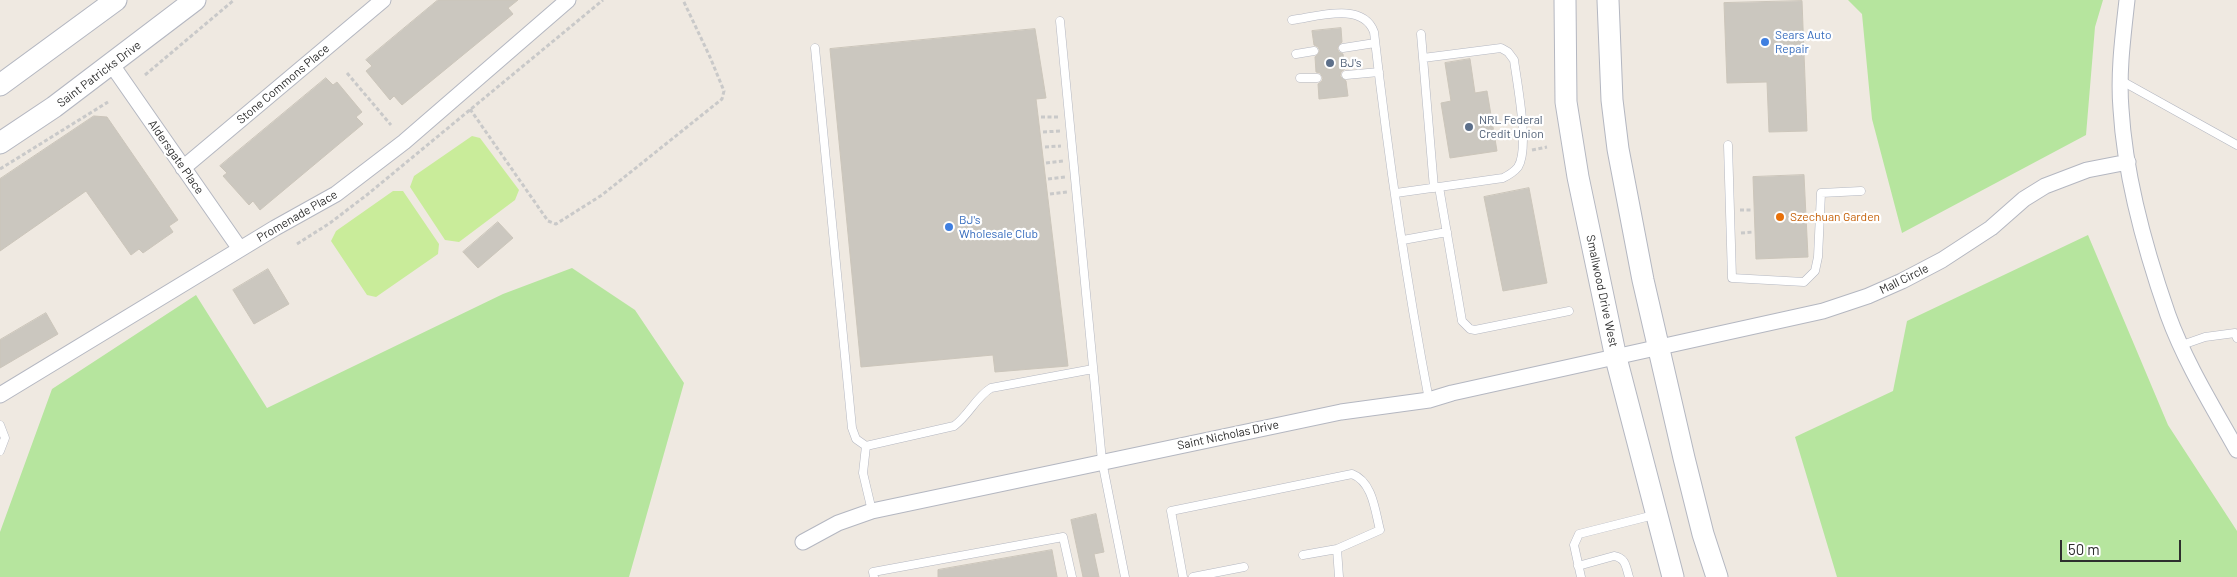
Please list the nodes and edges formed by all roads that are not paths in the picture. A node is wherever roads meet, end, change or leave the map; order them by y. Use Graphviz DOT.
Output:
graph roads {
  1 [pos="116,0"];
  2 [pos="195,0"];
  3 [pos="383,0"];
  4 [pos="568,0"];
  5 [pos="1565,0"];
  6 [pos="1608,0"];
  7 [pos="2127,0"];
  8 [pos="1292,20"];
  9 [pos="1060,22"];
  10 [pos="1421,34"];
  11 [pos="1376,43"];
  12 [pos="815,48"];
  13 [pos="1343,48"];
  14 [pos="1314,51"];
  15 [pos="1296,54"];
  16 [pos="1423,58"];
  17 [pos="112,65"];
  18 [pos="1379,72"];
  19 [pos="1346,75"];
  20 [pos="1300,78"];
  21 [pos="1317,78"];
  22 [pos="2120,80"];
  23 [pos="0,85"];
  24 [pos="0,143"];
  25 [pos="1728,145"];
  26 [pos="2237,145"];
  27 [pos="2128,162"];
  28 [pos="183,168"];
  29 [pos="1437,187"];
  30 [pos="1862,191"];
  31 [pos="1396,193"];
  32 [pos="1447,232"];
  33 [pos="1403,240"];
  34 [pos="240,250"];
  35 [pos="1569,311"];
  36 [pos="2237,338"];
  37 [pos="2182,345"];
  38 [pos="1659,349"];
  39 [pos="1616,358"];
  40 [pos="1093,369"];
  41 [pos="0,395"];
  42 [pos="1429,400"];
  43 [pos="0,425"];
  44 [pos="866,446"];
  45 [pos="2237,450"];
  46 [pos="0,451"];
  47 [pos="1102,461"];
  48 [pos="872,511"];
  49 [pos="1656,514"];
  50 [pos="803,542"];
  51 [pos="1337,549"];
  52 [pos="1303,555"];
  53 [pos="1578,566"];
  54 [pos="1244,567"];
  55 [pos="874,577"];
  56 [pos="1072,577"];
  57 [pos="1125,577"];
  58 [pos="1184,577"];
  59 [pos="1193,577"];
  60 [pos="1339,577"];
  61 [pos="1580,577"];
  62 [pos="1629,577"];
  63 [pos="1673,577"];
  64 [pos="1717,577"];
  1 -- 23 [label="main road"];
  2 -- 17 [label="main road, Saint Patricks Drive"];
  3 -- 28 [label="street, Stone Commons Place"];
  4 -- 34 [label="street, Promenade Place"];
  5 -- 39 [label="main road, Smallwood Drive West"];
  6 -- 38 [label="main road"];
  7 -- 22 [label="street"];
  8 -- 11 [label="lane"];
  9 -- 40 [label="lane"];
  10 -- 16 [label="lane"];
  11 -- 13 [label="lane"];
  11 -- 18 [label="lane"];
  12 -- 44 [label="lane"];
  14 -- 15 [label="lane"];
  16 -- 29 [label="lane"];
  16 -- 29 [label="lane"];
  17 -- 24 [label="main road, Saint Patricks Drive"];
  17 -- 28 [label="street, Aldersgate Place"];
  18 -- 19 [label="lane"];
  18 -- 31 [label="lane"];
  20 -- 21 [label="lane"];
  22 -- 26 [label="lane"];
  22 -- 27 [label="street"];
  25 -- 30 [label="lane"];
  27 -- 37 [label="street"];
  27 -- 38 [label="street, Mall Circle"];
  28 -- 34 [label="street, Aldersgate Place"];
  29 -- 31 [label="lane"];
  29 -- 32 [label="lane"];
  31 -- 33 [label="lane"];
  32 -- 33 [label="lane"];
  32 -- 35 [label="lane"];
  33 -- 42 [label="lane"];
  34 -- 41 [label="street, Promenade Place"];
  36 -- 37 [label="lane"];
  37 -- 45 [label="street"];
  38 -- 39 [label="street, Saint Nicholas Drive"];
  38 -- 64 [label="main road"];
  39 -- 42 [label="street, Saint Nicholas Drive"];
  39 -- 49 [label="main road, Smallwood Drive West"];
  40 -- 44 [label="lane"];
  40 -- 47 [label="lane"];
  42 -- 47 [label="street, Saint Nicholas Drive"];
  43 -- 46 [label="lane"];
  44 -- 48 [label="lane"];
  47 -- 48 [label="street, Saint Nicholas Drive"];
  47 -- 57 [label="lane"];
  48 -- 50 [label="street, Saint Nicholas Drive"];
  49 -- 53 [label="lane"];
  49 -- 63 [label="main road, Smallwood Drive West"];
  51 -- 52 [label="lane"];
  51 -- 58 [label="lane"];
  51 -- 60 [label="lane"];
  53 -- 61 [label="lane"];
  53 -- 62 [label="lane"];
  54 -- 59 [label="lane"];
  55 -- 56 [label="lane"];
}
